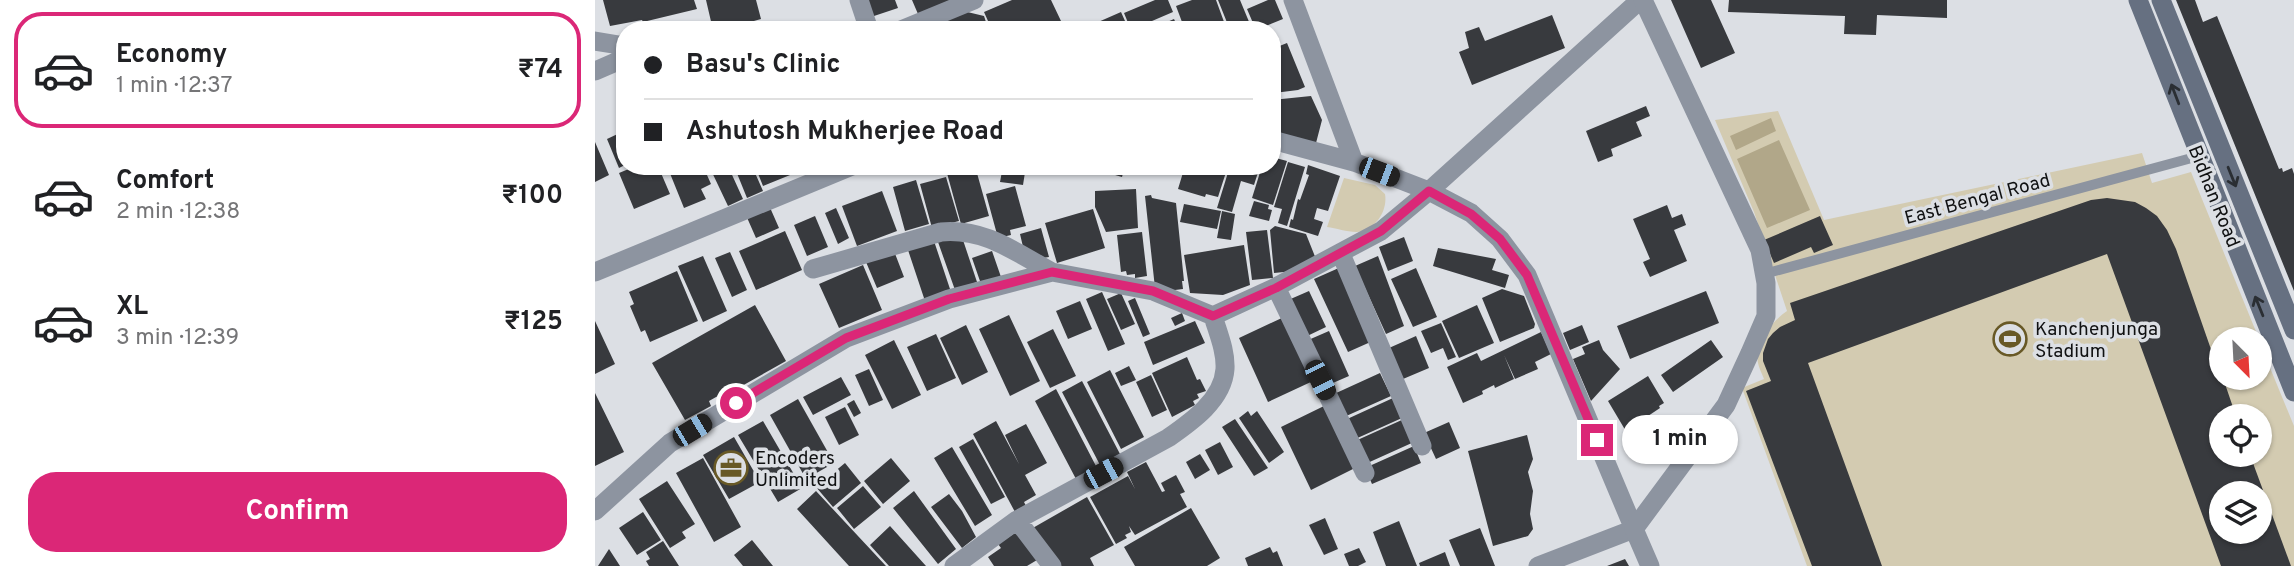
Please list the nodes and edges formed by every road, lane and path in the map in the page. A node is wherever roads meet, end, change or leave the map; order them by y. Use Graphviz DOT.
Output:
graph roads {
  1 [pos="859,0"];
  2 [pos="974,0"];
  3 [pos="1293,0"];
  4 [pos="1641,0"];
  5 [pos="2138,0"];
  6 [pos="2161,0"];
  7 [pos="866,21"];
  8 [pos="923,21"];
  9 [pos="595,41"];
  10 [pos="616,44"];
  11 [pos="616,62"];
  12 [pos="595,71"];
  13 [pos="1281,142"];
  14 [pos="2199,156"];
  15 [pos="1354,162"];
  16 [pos="830,175"];
  17 [pos="1429,191"];
  18 [pos="1341,254"];
  19 [pos="813,269"];
  20 [pos="595,272"];
  21 [pos="1052,272"];
  22 [pos="1765,274"];
  23 [pos="1276,288"];
  24 [pos="1213,316"];
  25 [pos="2294,331"];
  26 [pos="2273,340"];
  27 [pos="2294,392"];
  28 [pos="1422,446"];
  29 [pos="1365,472"];
  30 [pos="595,511"];
  31 [pos="1017,520"];
  32 [pos="1634,529"];
  33 [pos="954,566"];
  34 [pos="1052,566"];
  35 [pos="1538,566"];
  36 [pos="1650,566"];
  1 -- 7 [label="street"];
  2 -- 8 [label="street"];
  3 -- 15 [label="street"];
  4 -- 17 [label="street"];
  4 -- 22 [label="street"];
  14 -- 5 [label="main road, Bidhan Road, one-way"];
  6 -- 25 [label="main road, Bidhan Road, one-way"];
  9 -- 10 [label="street"];
  11 -- 12 [label="street"];
  13 -- 15 [label="street"];
  14 -- 22 [label="lane, East Bengal Road"];
  26 -- 14 [label="main road, Bidhan Road, one-way"];
  15 -- 17 [label="street"];
  16 -- 20 [label="street"];
  17 -- 18 [label="street"];
  17 -- 32 [label="street"];
  18 -- 23 [label="street"];
  18 -- 28 [label="street"];
  19 -- 21 [label="street"];
  21 -- 24 [label="street"];
  21 -- 30 [label="street"];
  22 -- 32 [label="street"];
  23 -- 24 [label="street"];
  23 -- 29 [label="street"];
  24 -- 31 [label="street"];
  25 -- 26 [label="main road"];
  26 -- 27 [label="main road, Bidhan Road"];
  31 -- 33 [label="street"];
  31 -- 34 [label="street"];
  32 -- 35 [label="street"];
  32 -- 36 [label="street"];
}
